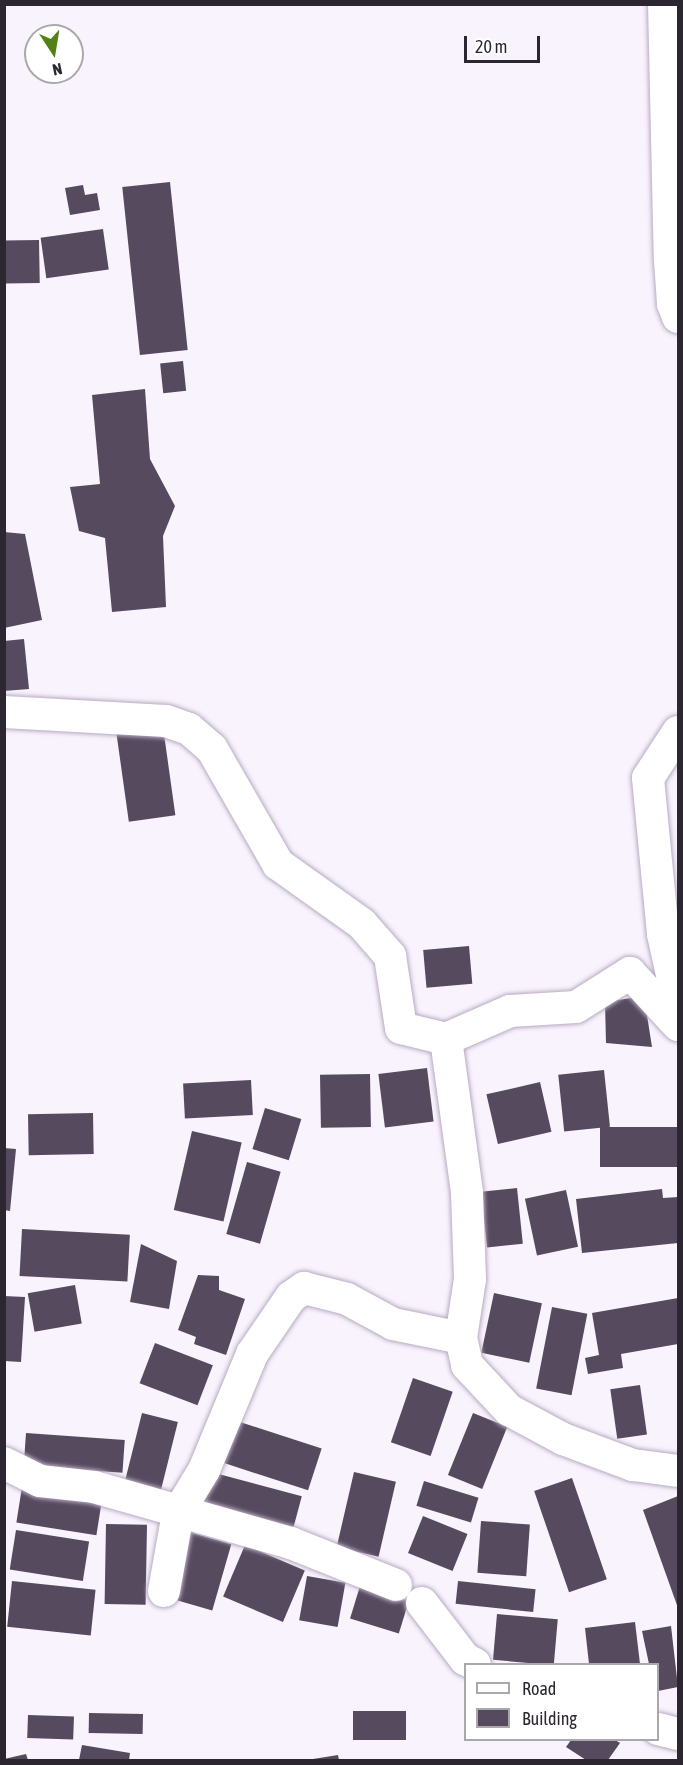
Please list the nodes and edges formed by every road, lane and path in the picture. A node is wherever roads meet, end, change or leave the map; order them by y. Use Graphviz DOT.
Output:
graph roads {
  1 [pos="664,4"];
  2 [pos="678,317"];
  3 [pos="4,712"];
  4 [pos="678,732"];
  5 [pos="678,1002"];
  6 [pos="678,1025"];
  7 [pos="446,1039"];
  8 [pos="461,1338"];
  9 [pos="4,1463"];
  10 [pos="678,1471"];
  11 [pos="178,1513"];
  12 [pos="396,1586"];
  13 [pos="164,1591"];
  14 [pos="422,1603"];
  15 [pos="472,1663"];
  16 [pos="659,1729"];
  17 [pos="678,1734"];
  1 -- 2 [label="street"];
  3 -- 7 [label="street"];
  4 -- 5 [label="street"];
  6 -- 7 [label="street"];
  7 -- 8 [label="street"];
  8 -- 10 [label="street"];
  8 -- 11 [label="street"];
  9 -- 11 [label="street"];
  11 -- 12 [label="street"];
  11 -- 13 [label="street"];
  14 -- 15 [label="street"];
  16 -- 17 [label="street"];
}
